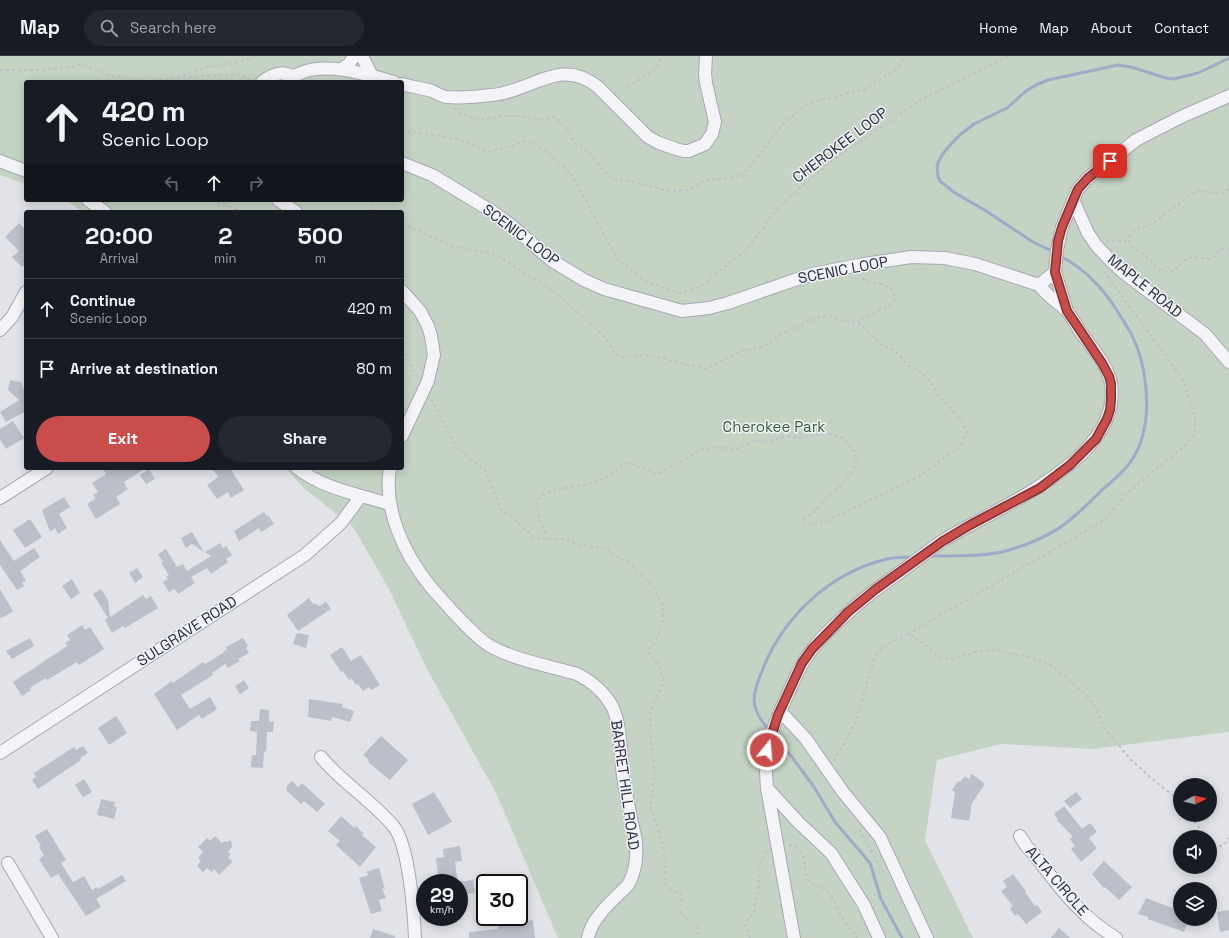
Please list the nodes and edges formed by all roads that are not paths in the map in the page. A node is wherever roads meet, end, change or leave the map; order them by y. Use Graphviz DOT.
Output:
graph roads {
  1 [pos="354,56"];
  2 [pos="362,56"];
  3 [pos="706,56"];
  4 [pos="342,69"];
  5 [pos="372,76"];
  6 [pos="290,79"];
  7 [pos="264,80"];
  8 [pos="387,80"];
  9 [pos="404,84"];
  10 [pos="1229,96"];
  11 [pos="0,161"];
  12 [pos="404,164"];
  13 [pos="24,170"];
  14 [pos="1073,200"];
  15 [pos="91,202"];
  16 [pos="281,202"];
  17 [pos="101,210"];
  18 [pos="293,210"];
  19 [pos="1055,272"];
  20 [pos="1039,285"];
  21 [pos="404,293"];
  22 [pos="24,296"];
  23 [pos="1067,311"];
  24 [pos="0,330"];
  25 [pos="1229,362"];
  26 [pos="404,432"];
  27 [pos="44,470"];
  28 [pos="300,470"];
  29 [pos="390,470"];
  30 [pos="361,496"];
  31 [pos="0,498"];
  32 [pos="389,504"];
  33 [pos="779,713"];
  34 [pos="0,753"];
  35 [pos="321,757"];
  36 [pos="767,788"];
  37 [pos="1020,836"];
  38 [pos="8,863"];
  39 [pos="52,938"];
  40 [pos="415,938"];
  41 [pos="588,938"];
  42 [pos="794,938"];
  43 [pos="879,938"];
  44 [pos="928,938"];
  45 [pos="1116,938"];
  1 -- 4 [label="street"];
  2 -- 5 [label="street"];
  3 -- 9 [label="street"];
  4 -- 5 [label="street"];
  4 -- 6 [label="street"];
  5 -- 8 [label="street"];
  6 -- 7 [label="street"];
  10 -- 14 [label="street"];
  11 -- 13 [label="street"];
  12 -- 20 [label="street, SCENIC LOOP"];
  14 -- 19 [label="street"];
  14 -- 25 [label="street, MAPLE ROAD"];
  15 -- 17 [label="street"];
  16 -- 18 [label="street"];
  19 -- 20 [label="street"];
  19 -- 23 [label="street"];
  20 -- 23 [label="street"];
  21 -- 26 [label="street"];
  22 -- 24 [label="street"];
  23 -- 33 [label="street"];
  27 -- 31 [label="street"];
  28 -- 30 [label="street"];
  29 -- 32 [label="street, BARRET HILL ROAD"];
  30 -- 32 [label="street"];
  30 -- 34 [label="street, SULGRAVE ROAD"];
  32 -- 41 [label="street, BARRET HILL ROAD"];
  33 -- 36 [label="street"];
  33 -- 44 [label="street"];
  35 -- 40 [label="street"];
  36 -- 42 [label="street"];
  36 -- 43 [label="street"];
  37 -- 45 [label="street, ALTA CIRCLE"];
  38 -- 39 [label="street"];
}
